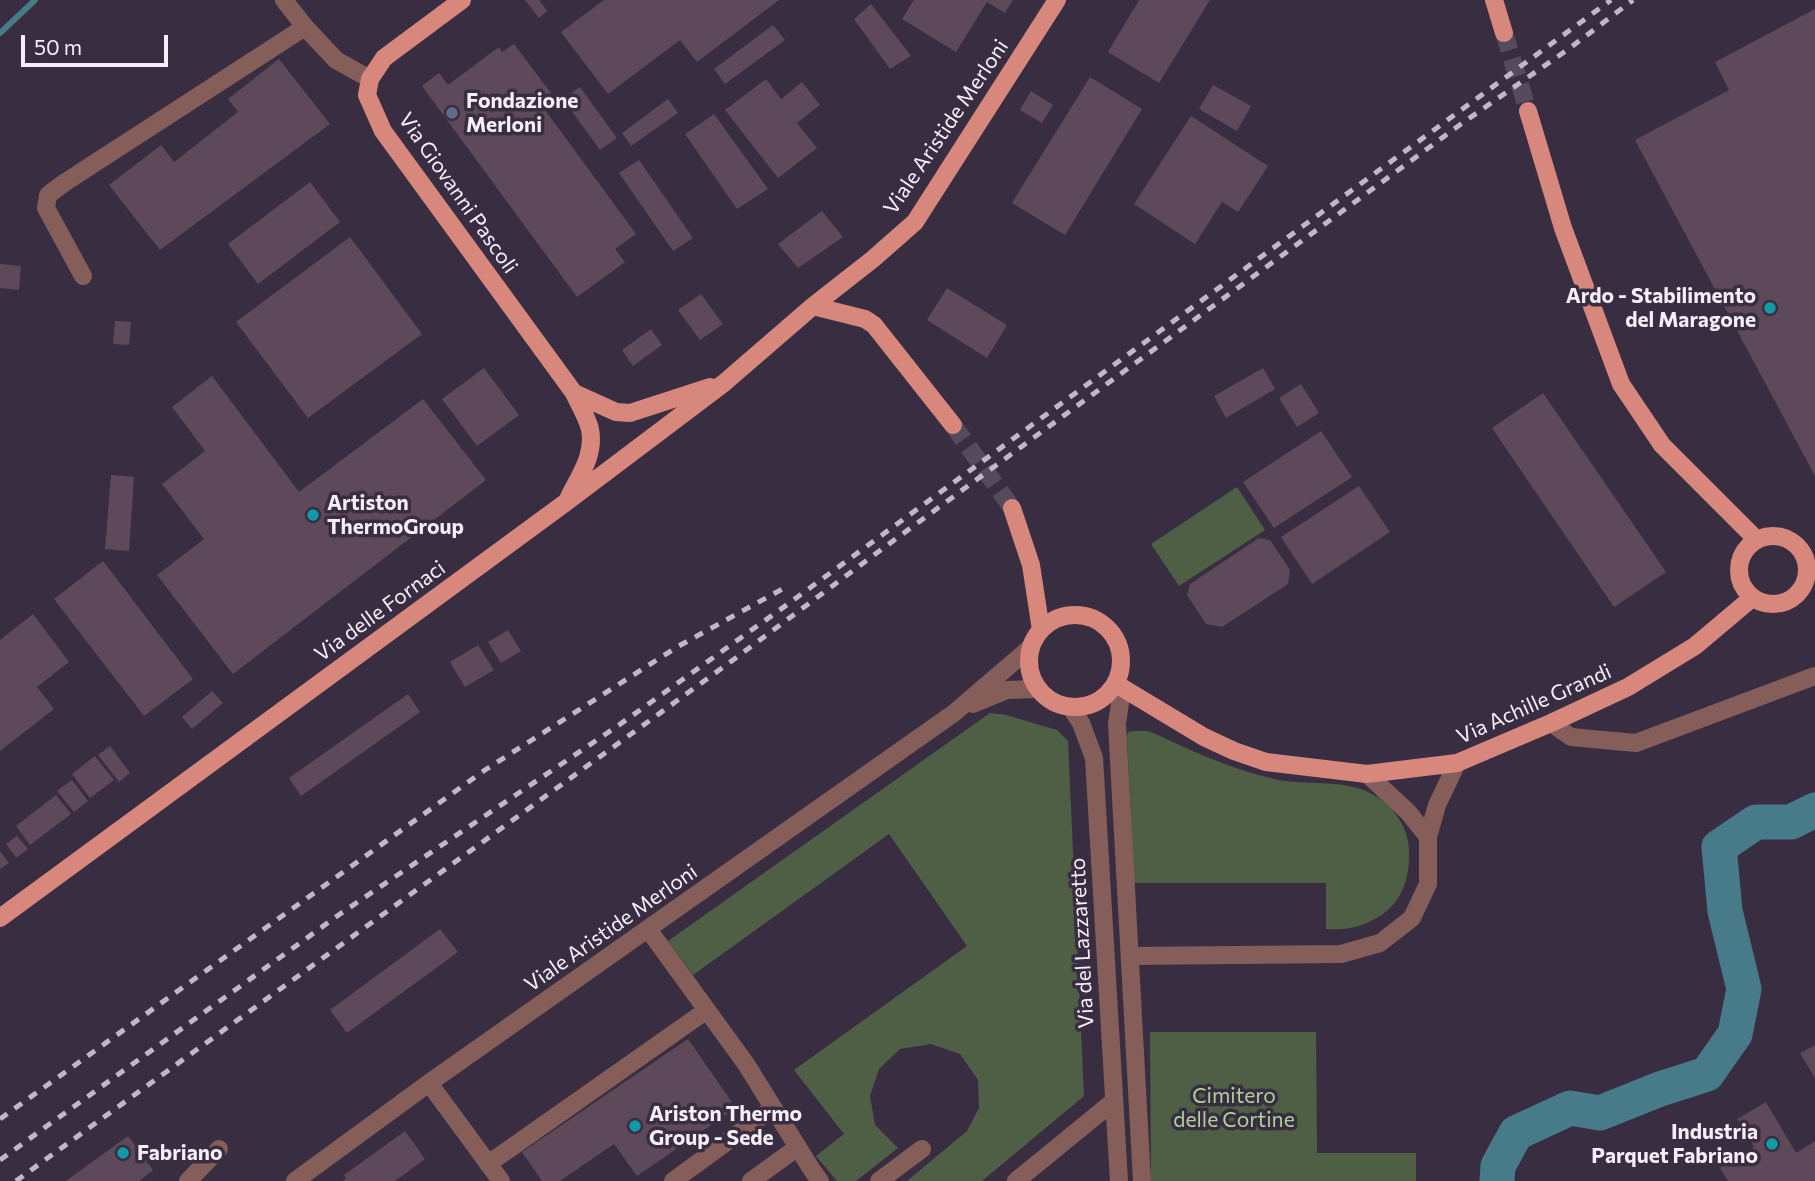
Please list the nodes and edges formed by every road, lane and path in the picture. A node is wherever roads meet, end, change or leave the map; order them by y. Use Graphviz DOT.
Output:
graph roads {
  1 [pos="284,0"];
  2 [pos="462,0"];
  3 [pos="1057,0"];
  4 [pos="1494,0"];
  5 [pos="305,27"];
  6 [pos="1504,33"];
  7 [pos="370,79"];
  8 [pos="1528,111"];
  9 [pos="83,276"];
  10 [pos="813,306"];
  11 [pos="724,383"];
  12 [pos="574,393"];
  13 [pos="953,425"];
  14 [pos="565,503"];
  15 [pos="1012,508"];
  16 [pos="1757,540"];
  17 [pos="1811,575"];
  18 [pos="1752,597"];
  19 [pos="1041,630"];
  20 [pos="1031,647"];
  21 [pos="1815,676"];
  22 [pos="1119,686"];
  23 [pos="1038,689"];
  24 [pos="1071,708"];
  25 [pos="954,713"];
  26 [pos="1551,723"];
  27 [pos="1457,763"];
  28 [pos="1367,774"];
  29 [pos="1428,838"];
  30 [pos="0,918"];
  31 [pos="648,929"];
  32 [pos="1131,956"];
  33 [pos="707,1010"];
  34 [pos="429,1083"];
  35 [pos="1114,1101"];
  36 [pos="774,1108"];
  37 [pos="798,1147"];
  38 [pos="219,1149"];
  39 [pos="922,1149"];
  40 [pos="488,1164"];
  41 [pos="1037,1175"];
  42 [pos="188,1181"];
  43 [pos="295,1181"];
  44 [pos="501,1181"];
  45 [pos="673,1181"];
  46 [pos="751,1181"];
  47 [pos="820,1181"];
  48 [pos="879,1181"];
  49 [pos="1016,1181"];
  50 [pos="1119,1181"];
  51 [pos="1142,1181"];
  1 -- 5 [label="street"];
  2 -- 7 [label="main road"];
  3 -- 10 [label="main road, Viale Aristide Merloni"];
  4 -- 6 [label="main road"];
  5 -- 7 [label="street"];
  5 -- 9 [label="street"];
  7 -- 12 [label="main road, Via Giovanni Pascoli"];
  8 -- 16 [label="main road"];
  10 -- 11 [label="main road, Via delle Fornaci"];
  10 -- 13 [label="main road"];
  11 -- 12 [label="main road, Via Giovanni Pascoli"];
  11 -- 14 [label="main road, Via delle Fornaci"];
  12 -- 14 [label="main road, Via Giovanni Pascoli"];
  14 -- 30 [label="main road, Via delle Fornaci"];
  15 -- 19 [label="main road"];
  16 -- 17 [label="main road"];
  16 -- 18 [label="main road"];
  17 -- 18 [label="main road"];
  18 -- 26 [label="main road, Via Achille Grandi"];
  19 -- 20 [label="main road, Viale Aristide Merloni"];
  19 -- 22 [label="main road"];
  20 -- 23 [label="main road"];
  20 -- 25 [label="street, Viale Aristide Merloni"];
  21 -- 26 [label="street"];
  22 -- 24 [label="main road"];
  22 -- 28 [label="main road, Via Achille Grandi"];
  22 -- 32 [label="street"];
  23 -- 24 [label="main road"];
  23 -- 25 [label="street, Viale Aristide Merloni"];
  24 -- 35 [label="street, Via del Lazzaretto"];
  25 -- 31 [label="street, Viale Aristide Merloni"];
  26 -- 27 [label="main road, Via Achille Grandi"];
  27 -- 28 [label="main road, Via Achille Grandi"];
  27 -- 29 [label="street"];
  28 -- 29 [label="street"];
  29 -- 32 [label="street"];
  31 -- 33 [label="street"];
  31 -- 34 [label="street, Viale Aristide Merloni"];
  32 -- 51 [label="street"];
  33 -- 36 [label="street"];
  33 -- 40 [label="street"];
  34 -- 40 [label="street"];
  34 -- 43 [label="street, Viale Aristide Merloni"];
  35 -- 41 [label="street"];
  35 -- 50 [label="street, Via del Lazzaretto"];
  36 -- 37 [label="street"];
  36 -- 45 [label="street"];
  37 -- 46 [label="street"];
  37 -- 47 [label="street"];
  38 -- 42 [label="street"];
  39 -- 48 [label="street"];
  40 -- 44 [label="street"];
  41 -- 49 [label="street"];
}
